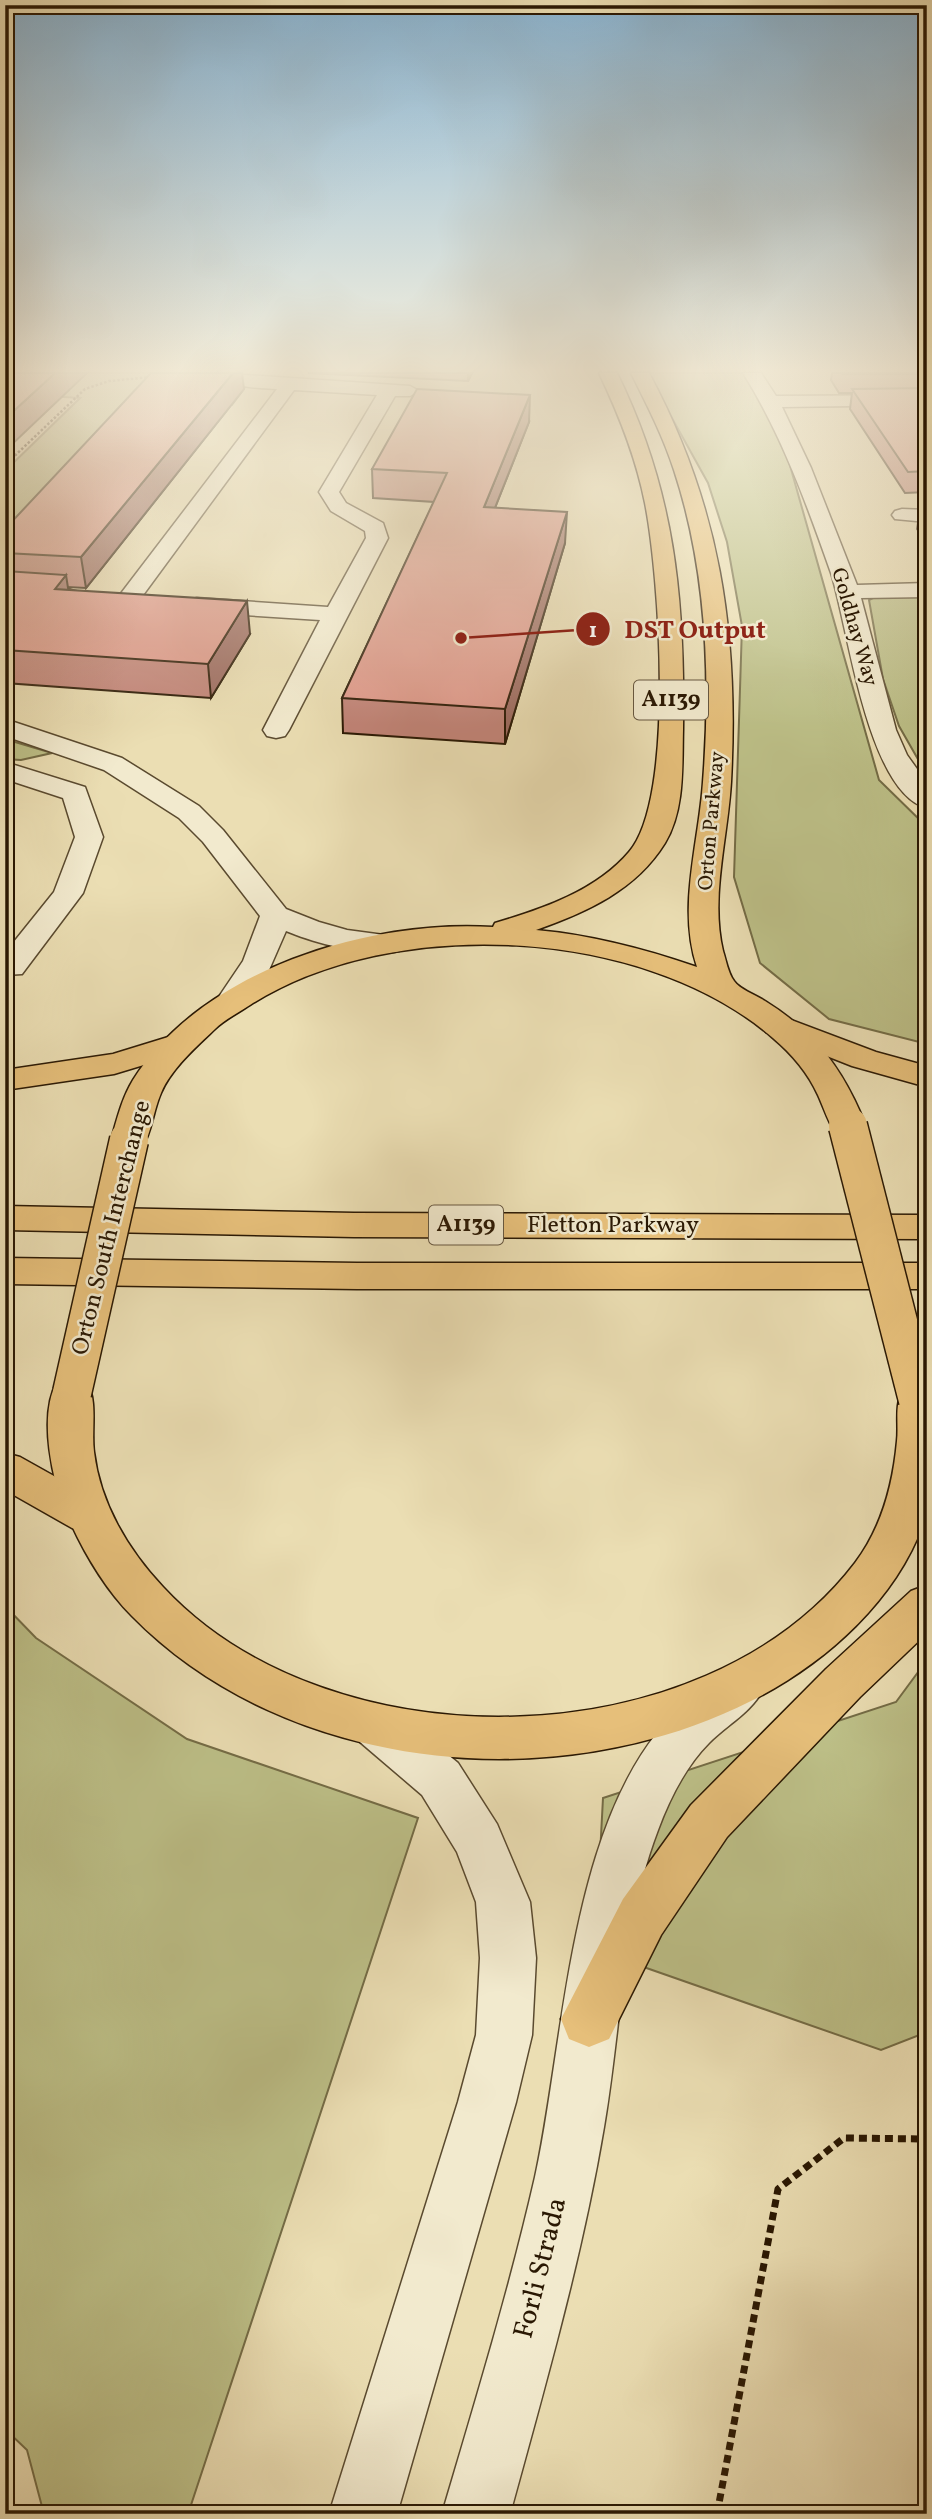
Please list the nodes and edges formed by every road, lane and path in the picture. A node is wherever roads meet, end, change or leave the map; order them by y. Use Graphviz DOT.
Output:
graph roads {
  1 [pos="209,491"];
  2 [pos="330,491"];
  3 [pos="652,491"];
  4 [pos="690,491"];
  5 [pos="810,491"];
  6 [pos="902,515"];
  7 [pos="927,516"];
  8 [pos="927,590"];
  9 [pos="848,592"];
  10 [pos="100,600"];
  11 [pos="127,601"];
  12 [pos="335,614"];
  13 [pos="5,727"];
  14 [pos="276,730"];
  15 [pos="6,771"];
  16 [pos="927,800"];
  17 [pos="275,915"];
  18 [pos="487,936"];
  19 [pos="388,944"];
  20 [pos="10,967"];
  21 [pos="720,988"];
  22 [pos="232,1000"];
  23 [pos="778,1025"];
  24 [pos="178,1044"];
  25 [pos="927,1077"];
  26 [pos="5,1080"];
  27 [pos="5,1218"];
  28 [pos="927,1227"];
  29 [pos="5,1271"];
  30 [pos="927,1276"];
  31 [pos="5,1469"];
  32 [pos="919,1495"];
  33 [pos="88,1516"];
  34 [pos="927,1604"];
  35 [pos="746,1682"];
  36 [pos="378,1727"];
  37 [pos="589,2019"];
  38 [pos="927,2140"];
  39 [pos="363,2514"];
  40 [pos="476,2514"];
  41 [pos="716,2514"];
  1 -- 11 [label="street"];
  2 -- 12 [label="street"];
  3 -- 18 [label="main road, Orton Parkway / A1139"];
  4 -- 21 [label="main road, Orton Parkway / A1139"];
  5 -- 9 [label="street, Goldhay Way"];
  6 -- 7 [label="street"];
  8 -- 9 [label="street"];
  9 -- 16 [label="street, Goldhay Way"];
  10 -- 11 [label="street"];
  11 -- 12 [label="street"];
  12 -- 14 [label="street"];
  13 -- 17 [label="street"];
  15 -- 20 [label="street"];
  17 -- 19 [label="street"];
  17 -- 22 [label="street"];
  18 -- 19 [label="main road, Orton South Interchange"];
  18 -- 21 [label="main road, Orton South Interchange"];
  19 -- 22 [label="main road, Orton South Interchange"];
  21 -- 23 [label="main road, Orton South Interchange"];
  22 -- 24 [label="main road, Orton South Interchange"];
  23 -- 25 [label="main road"];
  23 -- 32 [label="main road, Orton South Interchange, bridge"];
  24 -- 26 [label="main road"];
  24 -- 33 [label="main road, Orton South Interchange, bridge"];
  27 -- 28 [label="main road, Fletton Parkway / A1139"];
  29 -- 30 [label="main road, Fletton Parkway / A1139"];
  31 -- 33 [label="main road"];
  32 -- 35 [label="main road, Orton South Interchange"];
  33 -- 36 [label="main road, Orton South Interchange"];
  34 -- 37 [label="main road"];
  35 -- 36 [label="main road, Orton South Interchange"];
  35 -- 37 [label="street, Forli Strada"];
  36 -- 39 [label="street"];
  37 -- 40 [label="street, Forli Strada"];
  38 -- 41 [label="path"];
}
